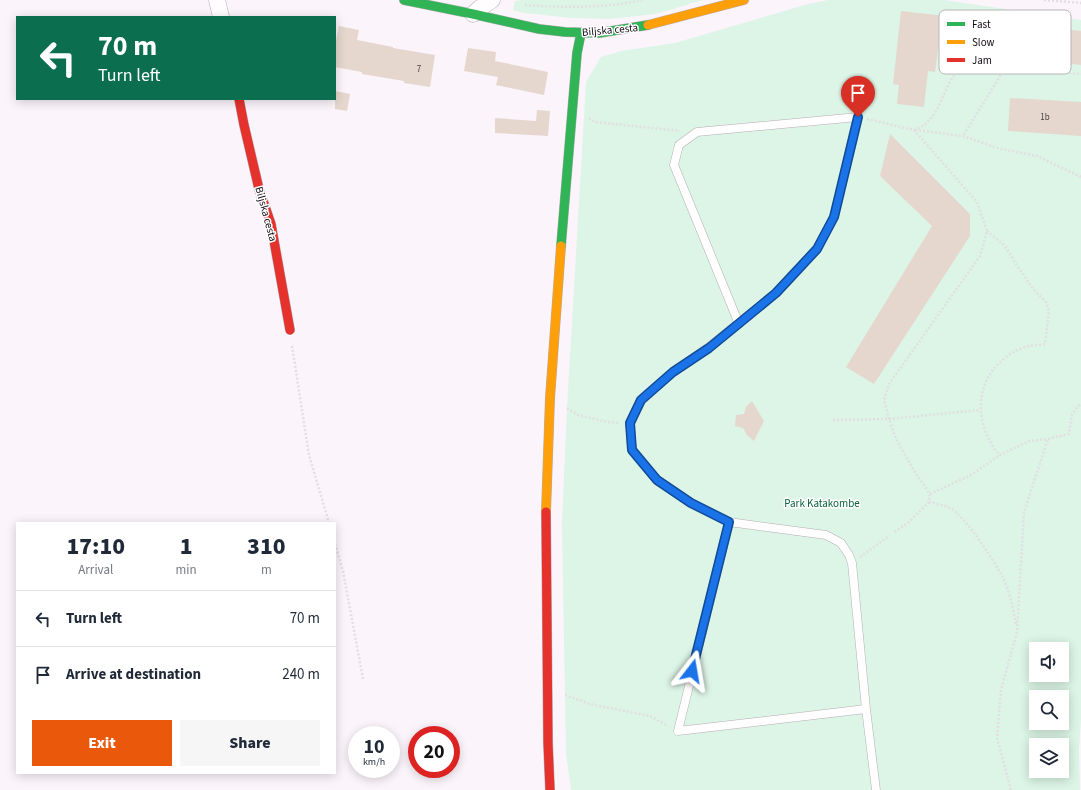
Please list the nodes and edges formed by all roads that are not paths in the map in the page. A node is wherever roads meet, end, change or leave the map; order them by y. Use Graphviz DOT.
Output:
graph roads {
  1 [pos="217,0"];
  2 [pos="404,0"];
  3 [pos="492,0"];
  4 [pos="744,0"];
  5 [pos="473,14"];
  6 [pos="222,16"];
  7 [pos="581,33"];
  8 [pos="239,100"];
  9 [pos="739,324"];
  10 [pos="290,330"];
  11 [pos="729,522"];
  12 [pos="866,709"];
  13 [pos="550,790"];
  14 [pos="876,790"];
  1 -- 6 [label="street"];
  2 -- 5 [label="street, Biljska cesta"];
  3 -- 5 [label="street"];
  4 -- 7 [label="street, Biljska cesta"];
  5 -- 7 [label="street, Biljska cesta"];
  7 -- 13 [label="street"];
  8 -- 10 [label="street, Biljska cesta"];
  9 -- 9 [label="lane"];
  9 -- 11 [label="lane"];
  11 -- 12 [label="lane"];
  11 -- 12 [label="lane"];
  12 -- 14 [label="lane"];
}
